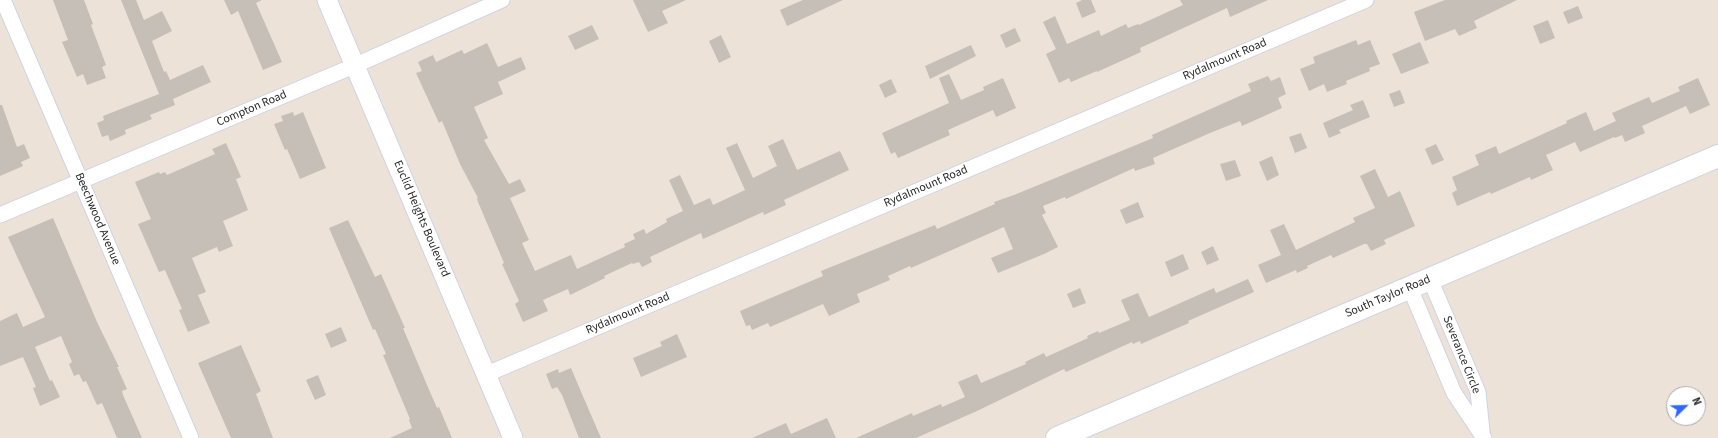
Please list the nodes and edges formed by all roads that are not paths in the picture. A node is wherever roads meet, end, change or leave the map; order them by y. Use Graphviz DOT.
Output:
graph roads {
  1 [pos="3,0"];
  2 [pos="327,0"];
  3 [pos="502,0"];
  4 [pos="1366,0"];
  5 [pos="356,65"];
  6 [pos="1718,156"];
  7 [pos="80,181"];
  8 [pos="0,215"];
  9 [pos="1430,279"];
  10 [pos="1410,288"];
  11 [pos="487,374"];
  12 [pos="1483,436"];
  13 [pos="191,438"];
  14 [pos="513,438"];
  15 [pos="1057,438"];
  1 -- 7 [label="street, Beechwood Avenue"];
  2 -- 5 [label="street, Euclid Heights Boulevard"];
  3 -- 5 [label="street, Compton Road"];
  4 -- 11 [label="street, Rydalmount Road"];
  5 -- 7 [label="street, Compton Road"];
  5 -- 11 [label="street, Euclid Heights Boulevard"];
  6 -- 9 [label="main road, South Taylor Road"];
  7 -- 8 [label="street, Compton Road"];
  7 -- 13 [label="street, Beechwood Avenue"];
  9 -- 10 [label="main road, South Taylor Road"];
  9 -- 12 [label="street, Severance Circle"];
  10 -- 12 [label="street, Severance Circle"];
  10 -- 15 [label="main road, South Taylor Road"];
  11 -- 14 [label="street, Euclid Heights Boulevard"];
}
